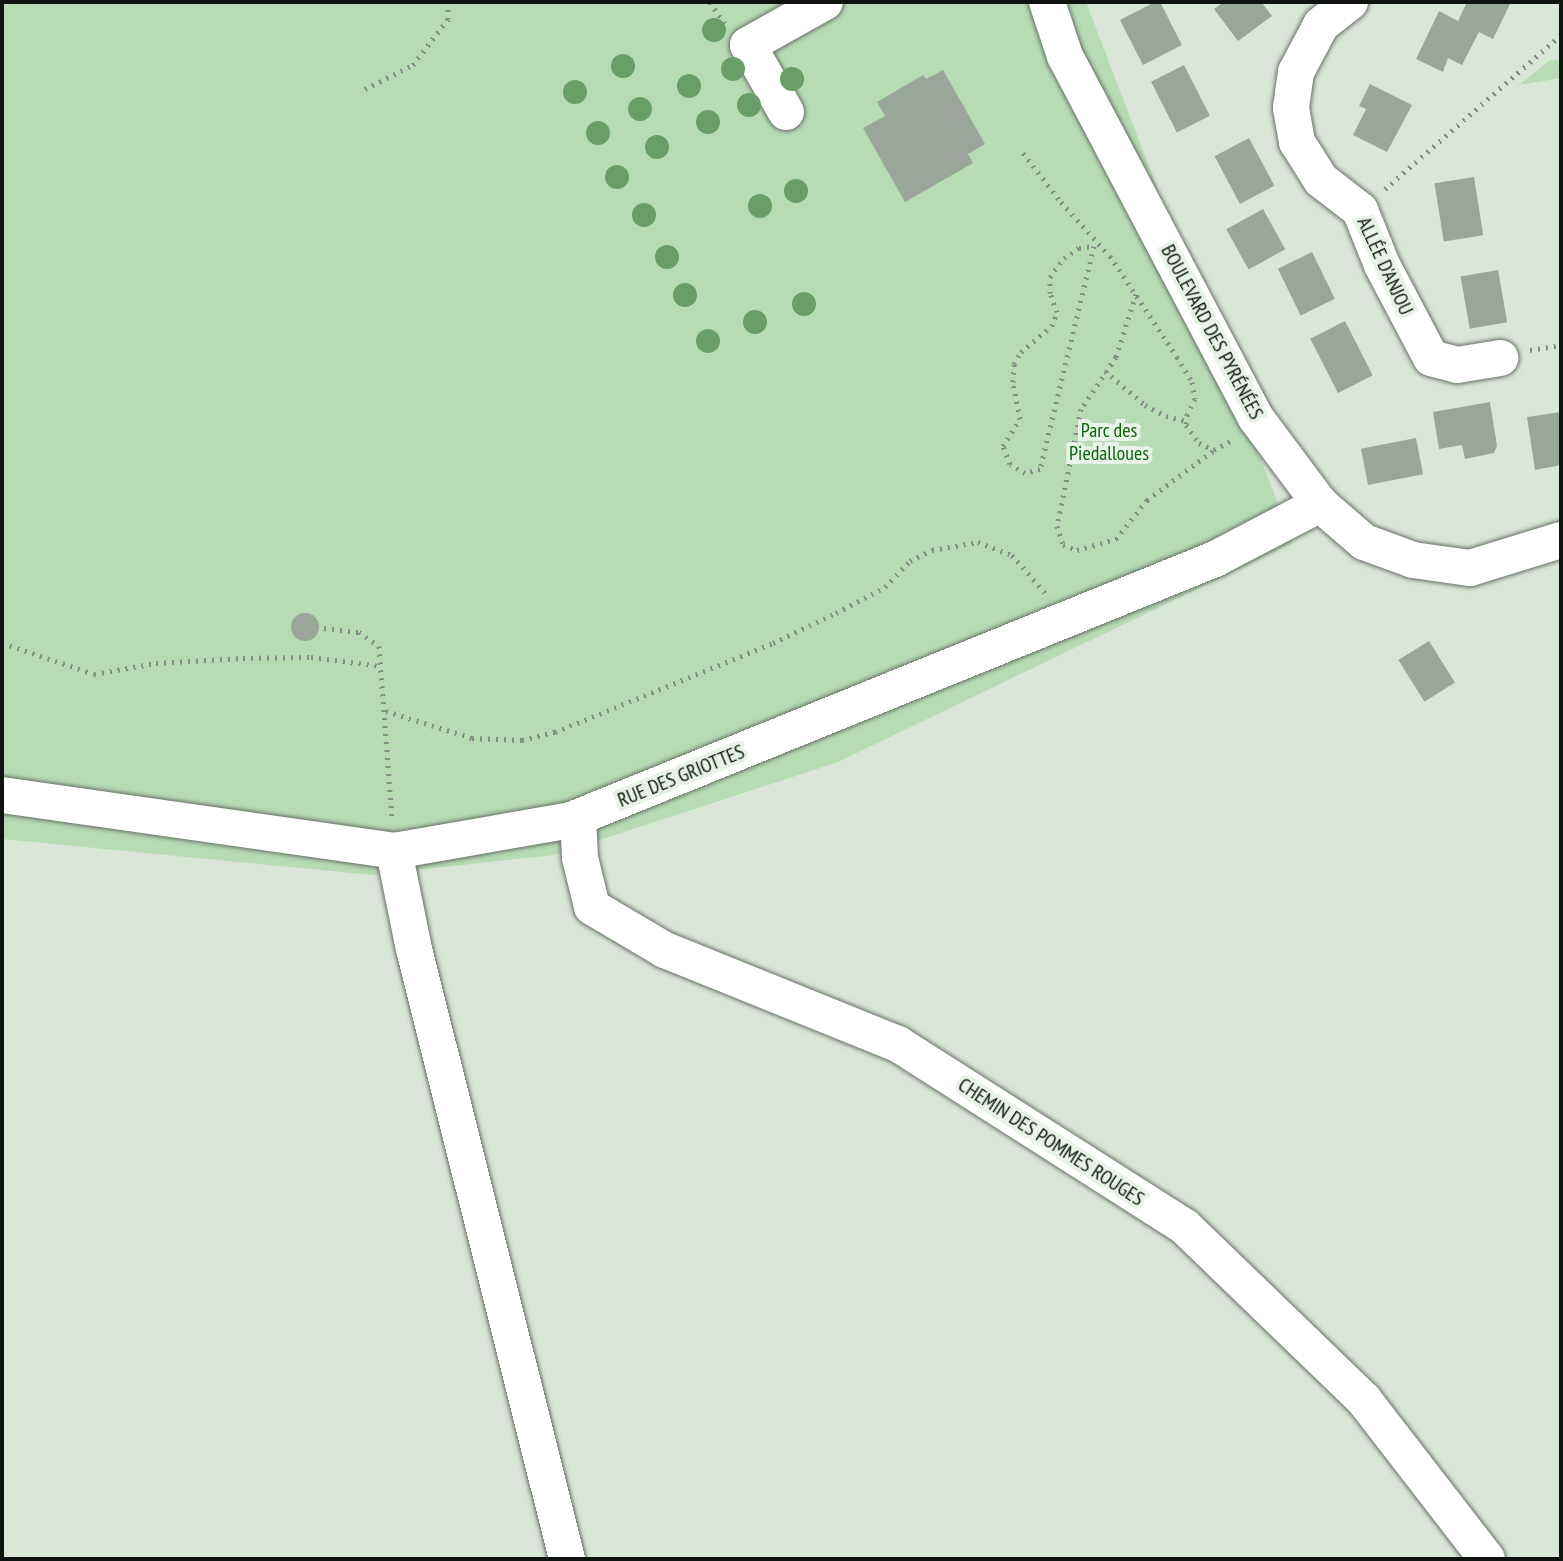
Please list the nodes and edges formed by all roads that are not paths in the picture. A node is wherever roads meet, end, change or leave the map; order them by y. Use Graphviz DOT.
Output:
graph roads {
  1 [pos="825,2"];
  2 [pos="1047,2"];
  3 [pos="1350,2"];
  4 [pos="786,112"];
  5 [pos="1500,358"];
  6 [pos="1320,504"];
  7 [pos="1561,540"];
  8 [pos="2,795"];
  9 [pos="578,818"];
  10 [pos="394,851"];
  11 [pos="567,1559"];
  12 [pos="1487,1559"];
  1 -- 4 [label="street"];
  2 -- 6 [label="street, BOULEVARD DES PYRÉNÉES"];
  3 -- 5 [label="street, ALLÉE D'ANJOU"];
  6 -- 7 [label="street, BOULEVARD DES PYRÉNÉES"];
  6 -- 9 [label="street, RUE DES GRIOTTES"];
  8 -- 10 [label="street, RUE DES GRIOTTES"];
  9 -- 10 [label="street, RUE DES GRIOTTES"];
  9 -- 12 [label="street, CHEMIN DES POMMES ROUGES"];
  10 -- 11 [label="street"];
}
